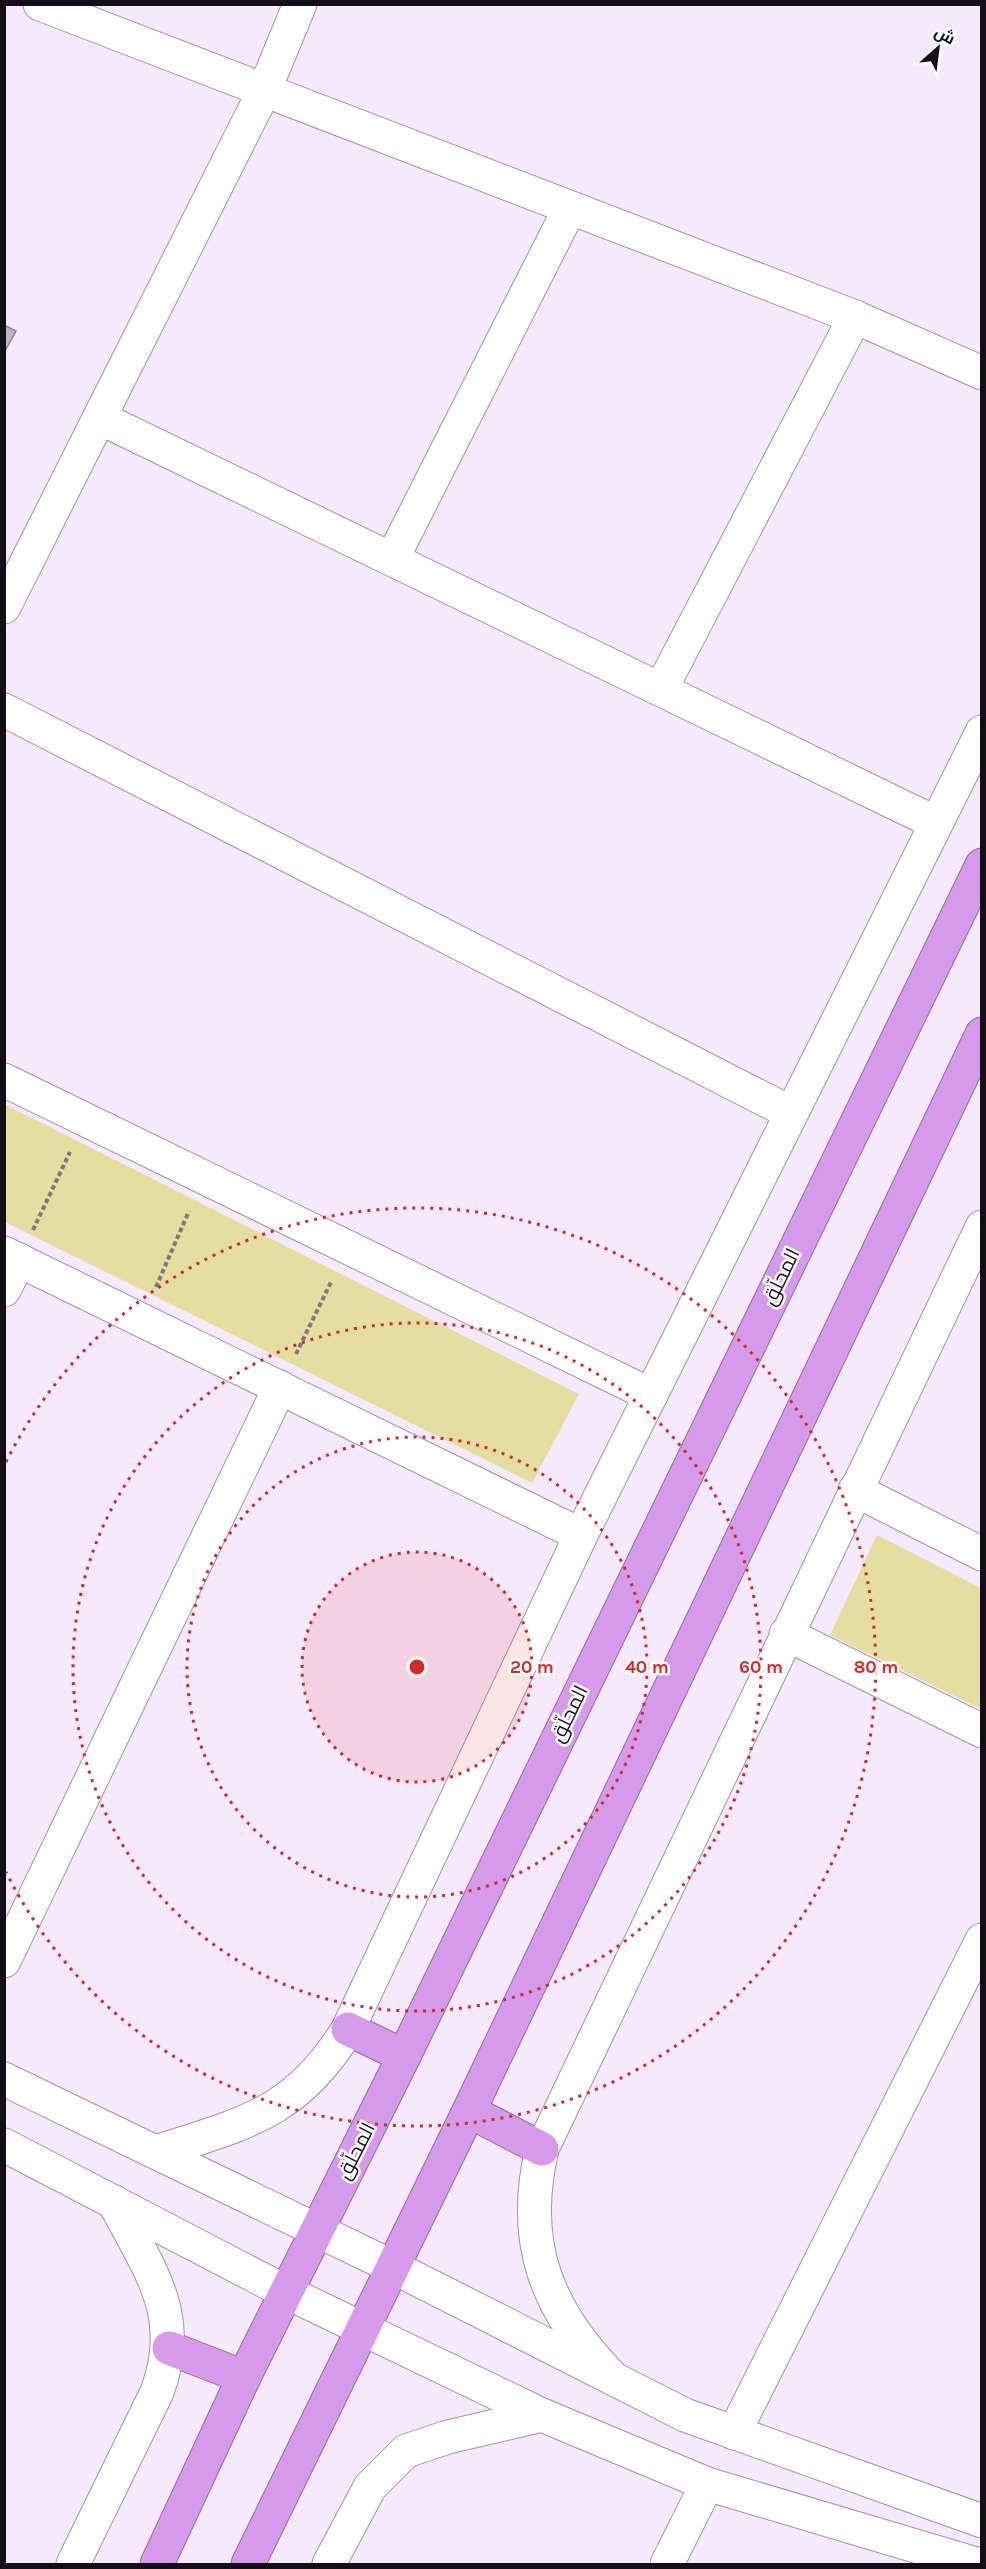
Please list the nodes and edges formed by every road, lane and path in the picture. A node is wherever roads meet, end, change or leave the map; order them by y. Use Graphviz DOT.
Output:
graph roads {
  1 [pos="40,4"];
  2 [pos="300,4"];
  3 [pos="264,91"];
  4 [pos="570,208"];
  5 [pos="855,317"];
  6 [pos="981,374"];
  7 [pos="100,418"];
  8 [pos="392,559"];
  9 [pos="4,607"];
  10 [pos="661,689"];
  11 [pos="4,710"];
  12 [pos="981,732"];
  13 [pos="936,823"];
  14 [pos="981,865"];
  15 [pos="981,1034"];
  16 [pos="4,1080"];
  17 [pos="791,1113"];
  18 [pos="85,1120"];
  19 [pos="204,1177"];
  20 [pos="979,1240"];
  21 [pos="347,1247"];
  22 [pos="12,1257"];
  23 [pos="4,1290"];
  24 [pos="142,1320"];
  25 [pos="280,1388"];
  26 [pos="651,1395"];
  27 [pos="855,1490"];
  28 [pos="581,1535"];
  29 [pos="981,1554"];
  30 [pos="786,1634"];
  31 [pos="981,1731"];
  32 [pos="981,1940"];
  33 [pos="4,1961"];
  34 [pos="348,2029"];
  35 [pos="404,2056"];
  36 [pos="4,2079"];
  37 [pos="470,2111"];
  38 [pos="4,2145"];
  39 [pos="542,2149"];
  40 [pos="156,2152"];
  41 [pos="114,2202"];
  42 [pos="316,2230"];
  43 [pos="393,2267"];
  44 [pos="286,2292"];
  45 [pos="363,2329"];
  46 [pos="169,2348"];
  47 [pos="244,2377"];
  48 [pos="613,2379"];
  49 [pos="542,2415"];
  50 [pos="734,2433"];
  51 [pos="707,2484"];
  52 [pos="981,2521"];
  53 [pos="73,2565"];
  54 [pos="157,2565"];
  55 [pos="248,2565"];
  56 [pos="329,2565"];
  57 [pos="667,2565"];
  58 [pos="976,2565"];
  1 -- 3 [label="street"];
  2 -- 3 [label="street"];
  3 -- 4 [label="street"];
  3 -- 7 [label="street"];
  4 -- 5 [label="street"];
  4 -- 8 [label="street"];
  5 -- 6 [label="street"];
  5 -- 10 [label="street"];
  7 -- 8 [label="street"];
  7 -- 9 [label="street"];
  8 -- 10 [label="street"];
  10 -- 13 [label="street"];
  11 -- 17 [label="street"];
  12 -- 13 [label="street"];
  13 -- 17 [label="street"];
  14 -- 35 [label="highway, المحلّق"];
  15 -- 37 [label="highway"];
  16 -- 18 [label="street"];
  17 -- 26 [label="street"];
  18 -- 19 [label="street"];
  18 -- 22 [label="path"];
  19 -- 21 [label="street"];
  19 -- 24 [label="path"];
  20 -- 27 [label="street"];
  21 -- 25 [label="path"];
  21 -- 26 [label="street"];
  22 -- 23 [label="street"];
  22 -- 24 [label="street"];
  24 -- 25 [label="street"];
  25 -- 28 [label="street"];
  25 -- 33 [label="street"];
  26 -- 28 [label="street"];
  27 -- 29 [label="street"];
  27 -- 30 [label="street"];
  28 -- 34 [label="street"];
  30 -- 31 [label="street"];
  30 -- 39 [label="street"];
  32 -- 50 [label="street"];
  34 -- 35 [label="highway"];
  34 -- 40 [label="street"];
  35 -- 42 [label="highway, المحلّق"];
  36 -- 40 [label="street"];
  37 -- 39 [label="highway"];
  37 -- 43 [label="highway"];
  38 -- 41 [label="street"];
  39 -- 48 [label="street"];
  40 -- 42 [label="street"];
  41 -- 44 [label="street"];
  41 -- 46 [label="street"];
  42 -- 43 [label="street"];
  42 -- 44 [label="highway, المحلّق"];
  43 -- 45 [label="highway"];
  43 -- 48 [label="street"];
  44 -- 45 [label="street"];
  44 -- 47 [label="highway, المحلّق"];
  45 -- 49 [label="street"];
  45 -- 55 [label="highway"];
  46 -- 47 [label="highway"];
  46 -- 53 [label="street"];
  47 -- 54 [label="highway, المحلّق"];
  48 -- 50 [label="street"];
  49 -- 51 [label="street"];
  49 -- 56 [label="street"];
  50 -- 52 [label="street"];
  51 -- 57 [label="street"];
  51 -- 58 [label="street"];
}
